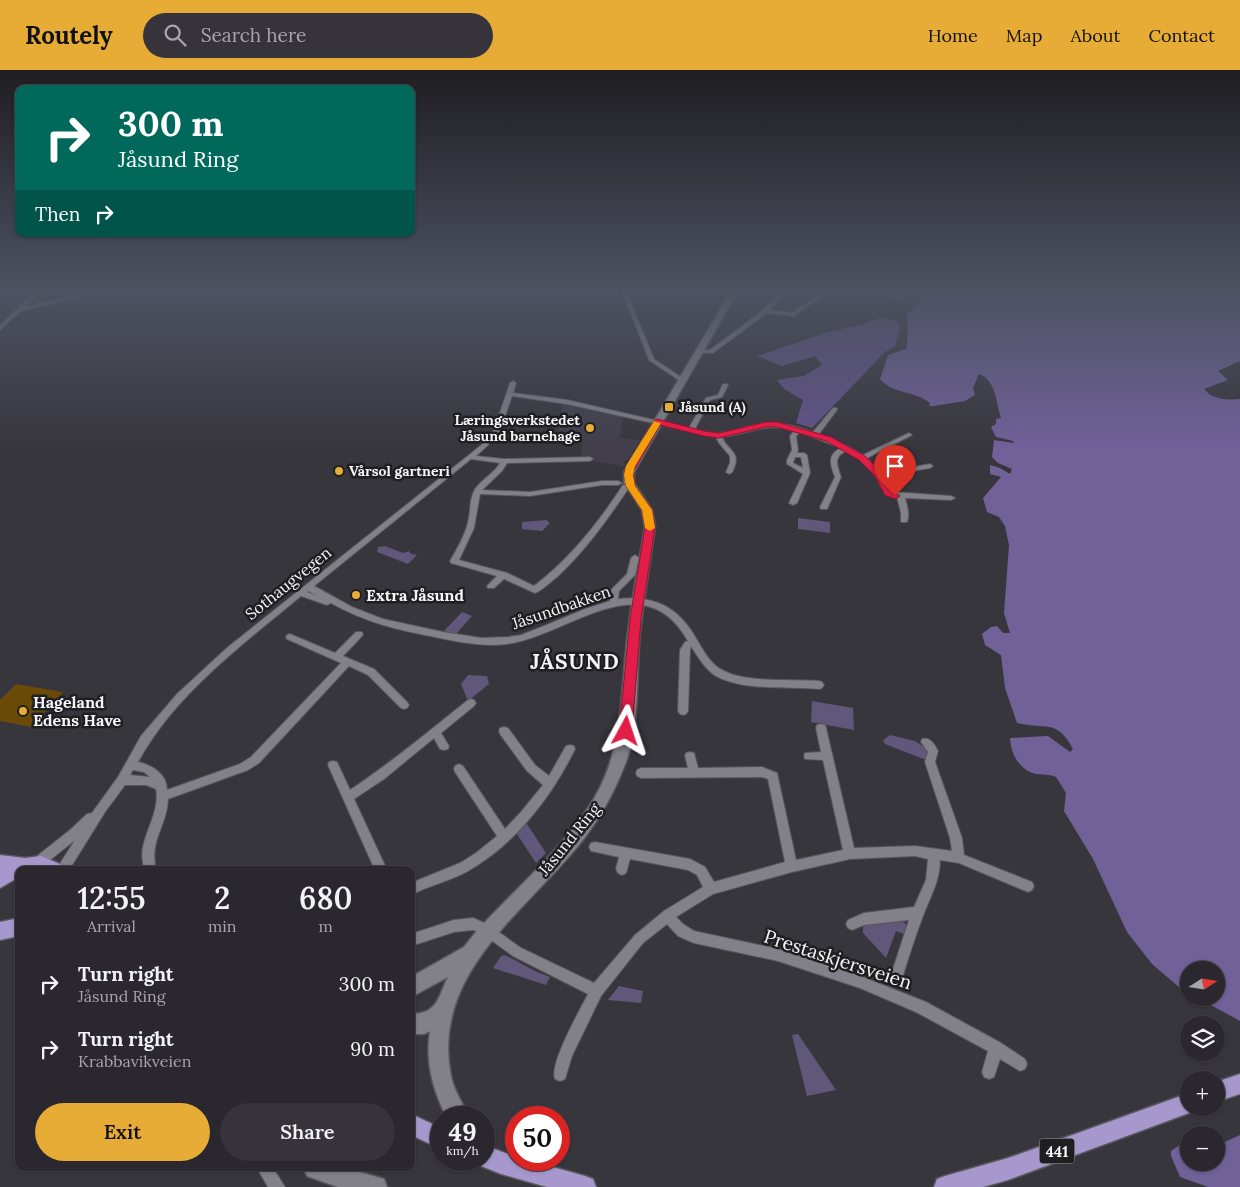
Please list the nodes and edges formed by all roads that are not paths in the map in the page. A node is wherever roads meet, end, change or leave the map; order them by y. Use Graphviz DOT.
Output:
graph roads {
  1 [pos="645,343"];
  2 [pos="704,343"];
  3 [pos="723,343"];
  4 [pos="699,352"];
  5 [pos="682,380"];
  6 [pos="514,383"];
  7 [pos="725,386"];
  8 [pos="509,396"];
  9 [pos="537,398"];
  10 [pos="834,409"];
  11 [pos="657,422"];
  12 [pos="692,430"];
  13 [pos="798,430"];
  14 [pos="814,435"];
  15 [pos="719,436"];
  16 [pos="909,436"];
  17 [pos="847,448"];
  18 [pos="794,455"];
  19 [pos="472,457"];
  20 [pos="862,458"];
  21 [pos="590,459"];
  22 [pos="504,461"];
  23 [pos="930,466"];
  24 [pos="729,472"];
  25 [pos="807,473"];
  26 [pos="879,475"];
  27 [pos="618,483"];
  28 [pos="631,486"];
  29 [pos="478,492"];
  30 [pos="901,497"];
  31 [pos="952,498"];
  32 [pos="793,503"];
  33 [pos="824,507"];
  34 [pos="904,520"];
  35 [pos="635,558"];
  36 [pos="504,575"];
  37 [pos="490,586"];
  38 [pos="304,590"];
  39 [pos="614,602"];
  40 [pos="638,602"];
  41 [pos="359,634"];
  42 [pos="290,637"];
  43 [pos="694,642"];
  44 [pos="341,661"];
  45 [pos="819,685"];
  46 [pos="471,703"];
  47 [pos="404,705"];
  48 [pos="683,711"];
  49 [pos="822,728"];
  50 [pos="436,731"];
  51 [pos="504,731"];
  52 [pos="926,742"];
  53 [pos="444,746"];
  54 [pos="570,749"];
  55 [pos="690,756"];
  56 [pos="809,756"];
  57 [pos="827,756"];
  58 [pos="131,765"];
  59 [pos="333,765"];
  60 [pos="460,768"];
  61 [pos="642,773"];
  62 [pos="694,774"];
  63 [pos="122,780"];
  64 [pos="550,784"];
  65 [pos="163,792"];
  66 [pos="349,797"];
  67 [pos="101,809"];
  68 [pos="504,836"];
  69 [pos="596,847"];
  70 [pos="934,853"];
  71 [pos="625,854"];
  72 [pos="850,854"];
  73 [pos="959,858"];
  74 [pos="0,863"];
  75 [pos="30,865"];
  76 [pos="48,866"];
  77 [pos="65,866"];
  78 [pos="149,866"];
  79 [pos="379,866"];
  80 [pos="792,866"];
  81 [pos="622,869"];
  82 [pos="15,872"];
  83 [pos="0,880"];
  84 [pos="1028,886"];
  85 [pos="415,887"];
  86 [pos="711,889"];
  87 [pos="918,913"];
  88 [pos="668,915"];
  89 [pos="852,924"];
  90 [pos="488,932"];
  91 [pos="415,939"];
  92 [pos="471,952"];
  93 [pos="898,972"];
  94 [pos="415,986"];
  95 [pos="596,991"];
  96 [pos="442,1013"];
  97 [pos="415,1025"];
  98 [pos="996,1048"];
  99 [pos="1020,1064"];
  100 [pos="989,1072"];
  101 [pos="560,1074"];
  102 [pos="1240,1084"];
  103 [pos="1225,1089"];
  104 [pos="452,1106"];
  105 [pos="1180,1106"];
  106 [pos="415,1126"];
  107 [pos="430,1134"];
  108 [pos="495,1161"];
  109 [pos="267,1171"];
  110 [pos="322,1171"];
  111 [pos="554,1184"];
  112 [pos="277,1187"];
  113 [pos="376,1187"];
  114 [pos="586,1187"];
  115 [pos="945,1187"];
  1 -- 5 [label="street"];
  2 -- 4 [label="main road"];
  3 -- 4 [label="street"];
  4 -- 5 [label="main road"];
  5 -- 11 [label="main road"];
  6 -- 8 [label="street, Sothaugvegen"];
  7 -- 12 [label="street"];
  8 -- 9 [label="street"];
  8 -- 19 [label="street, Sothaugvegen"];
  9 -- 11 [label="street"];
  10 -- 14 [label="street"];
  11 -- 12 [label="street"];
  11 -- 28 [label="main road"];
  12 -- 15 [label="street"];
  13 -- 14 [label="street"];
  13 -- 15 [label="street"];
  13 -- 18 [label="street"];
  14 -- 17 [label="street"];
  15 -- 24 [label="street"];
  16 -- 20 [label="street"];
  17 -- 20 [label="street"];
  17 -- 33 [label="street"];
  18 -- 25 [label="street"];
  18 -- 25 [label="street"];
  19 -- 22 [label="street"];
  19 -- 38 [label="street, Sothaugvegen"];
  20 -- 26 [label="street"];
  21 -- 22 [label="street"];
  22 -- 29 [label="street"];
  23 -- 26 [label="street"];
  25 -- 32 [label="street"];
  26 -- 30 [label="street"];
  27 -- 29 [label="street"];
  28 -- 36 [label="street"];
  28 -- 40 [label="main road, Jåsund Ring"];
  29 -- 36 [label="street"];
  30 -- 31 [label="street"];
  30 -- 34 [label="street"];
  35 -- 39 [label="street"];
  36 -- 37 [label="street"];
  38 -- 39 [label="street, Jåsundbakken"];
  38 -- 58 [label="street, Sothaugvegen"];
  39 -- 40 [label="street, Jåsundbakken"];
  40 -- 43 [label="street, Jåsundbakken"];
  40 -- 90 [label="main road, Jåsund Ring"];
  41 -- 44 [label="street"];
  42 -- 44 [label="street"];
  43 -- 45 [label="street, Jåsundbakken"];
  43 -- 48 [label="street"];
  44 -- 47 [label="street"];
  44 -- 65 [label="street"];
  46 -- 50 [label="street"];
  49 -- 57 [label="street"];
  50 -- 53 [label="street"];
  50 -- 66 [label="street"];
  51 -- 64 [label="street"];
  52 -- 73 [label="street"];
  54 -- 64 [label="street"];
  55 -- 62 [label="street"];
  56 -- 57 [label="street"];
  57 -- 72 [label="street"];
  58 -- 63 [label="street, Sothaugvegen"];
  58 -- 65 [label="street"];
  59 -- 66 [label="street"];
  60 -- 68 [label="street"];
  61 -- 62 [label="street"];
  62 -- 80 [label="street"];
  63 -- 65 [label="street"];
  63 -- 67 [label="street, Sothaugvegen"];
  64 -- 68 [label="street"];
  65 -- 78 [label="street"];
  66 -- 79 [label="street"];
  67 -- 75 [label="street, Sothaugvegen"];
  67 -- 77 [label="street, Sothaugvegen"];
  68 -- 85 [label="street"];
  69 -- 71 [label="street"];
  70 -- 72 [label="street"];
  70 -- 73 [label="street"];
  70 -- 87 [label="street"];
  71 -- 81 [label="street"];
  71 -- 86 [label="street"];
  72 -- 80 [label="street"];
  73 -- 84 [label="street"];
  74 -- 75 [label="main road"];
  75 -- 76 [label="main road"];
  80 -- 86 [label="street"];
  82 -- 83 [label="main road"];
  86 -- 88 [label="street"];
  87 -- 89 [label="street"];
  87 -- 93 [label="street"];
  88 -- 95 [label="street"];
  88 -- 98 [label="street, Prestaskjersveien"];
  90 -- 91 [label="street"];
  90 -- 92 [label="main road, Jåsund Ring"];
  90 -- 95 [label="street"];
  92 -- 94 [label="main road, Jåsund Ring"];
  92 -- 96 [label="main road, Jåsund Ring"];
  95 -- 101 [label="street"];
  96 -- 97 [label="main road"];
  96 -- 104 [label="main road, Jåsund Ring"];
  98 -- 99 [label="street, Prestaskjersveien"];
  98 -- 100 [label="street"];
  102 -- 103 [label="main road"];
  105 -- 115 [label="main road, 441"];
  106 -- 107 [label="main road"];
  108 -- 111 [label="main road"];
  109 -- 112 [label="street"];
  110 -- 113 [label="main road"];
  111 -- 114 [label="main road"];
}
